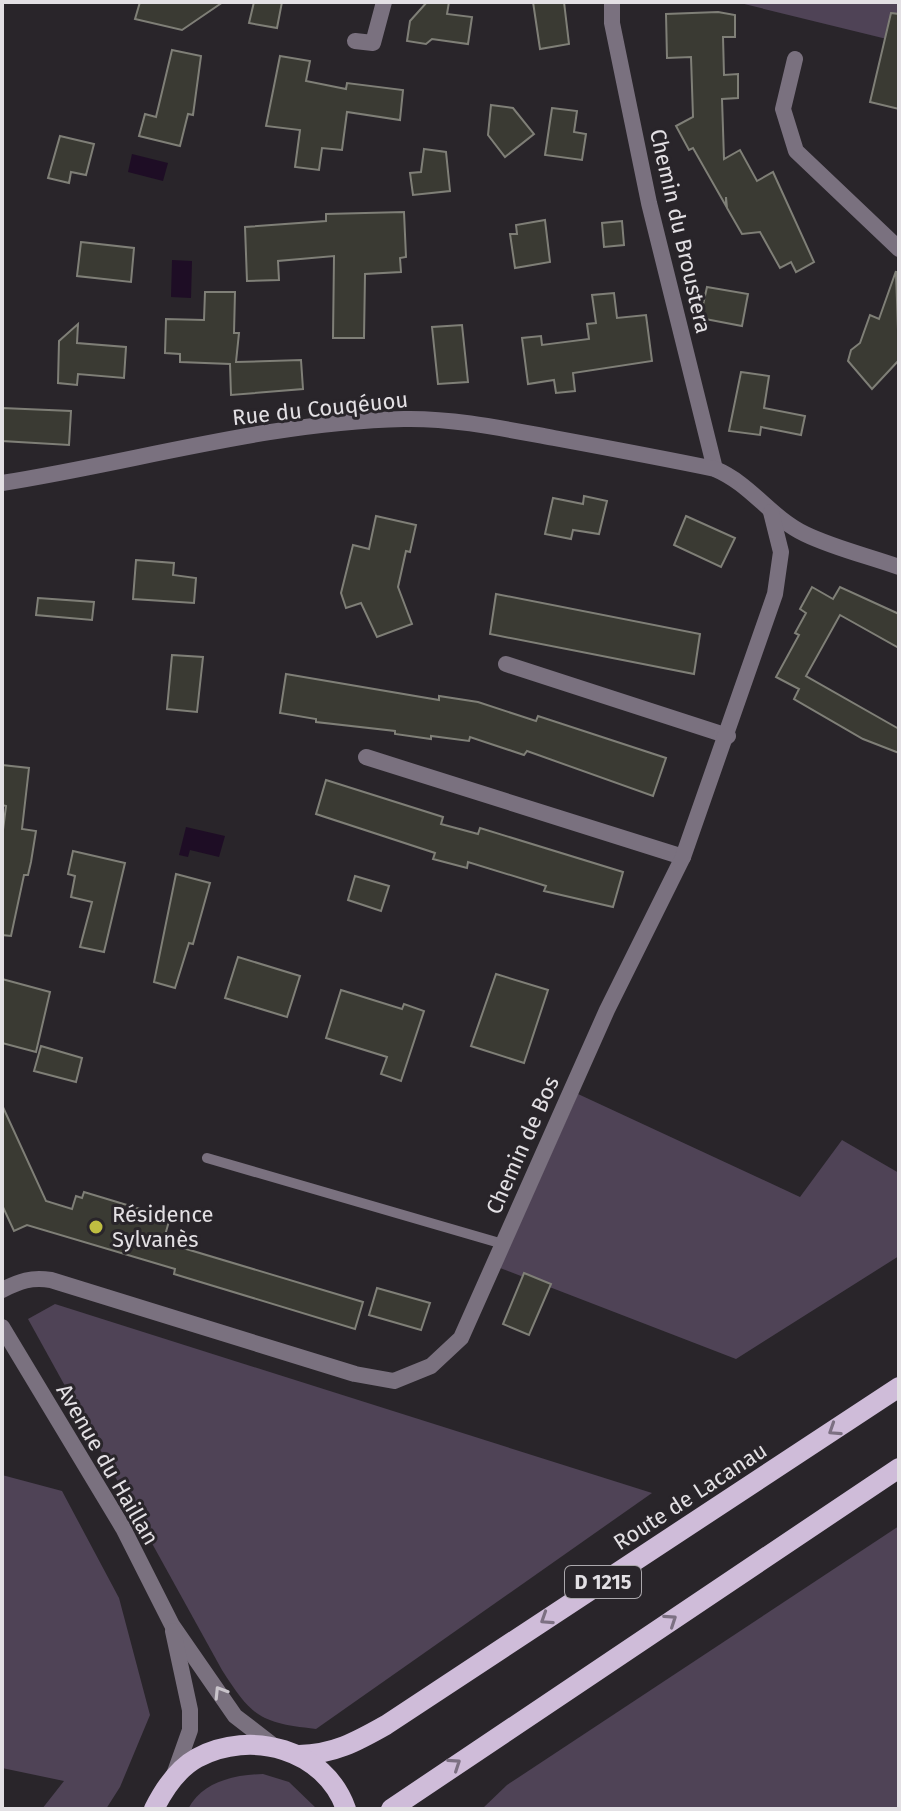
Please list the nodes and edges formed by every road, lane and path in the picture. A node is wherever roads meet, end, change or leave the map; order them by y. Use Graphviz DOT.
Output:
graph roads {
  1 [pos="384,2"];
  2 [pos="612,2"];
  3 [pos="355,41"];
  4 [pos="795,59"];
  5 [pos="899,249"];
  6 [pos="715,469"];
  7 [pos="2,483"];
  8 [pos="771,512"];
  9 [pos="899,567"];
  10 [pos="506,664"];
  11 [pos="728,736"];
  12 [pos="366,757"];
  13 [pos="683,857"];
  14 [pos="207,1158"];
  15 [pos="503,1244"];
  16 [pos="2,1290"];
  17 [pos="2,1327"];
  18 [pos="899,1387"];
  19 [pos="899,1468"];
  20 [pos="172,1625"];
  21 [pos="274,1746"];
  22 [pos="299,1755"];
  23 [pos="173,1777"];
  24 [pos="154,1809"];
  25 [pos="346,1809"];
  26 [pos="391,1809"];
  1 -- 3 [label="street"];
  2 -- 6 [label="street, Chemin du Broustera"];
  4 -- 5 [label="street"];
  6 -- 7 [label="street, Rue du Couqéuou"];
  6 -- 8 [label="street, Rue du Couqéuou"];
  8 -- 9 [label="street, Rue du Couqéuou"];
  8 -- 11 [label="street, Chemin de Bos"];
  10 -- 11 [label="street"];
  11 -- 13 [label="street, Chemin de Bos"];
  12 -- 13 [label="street"];
  13 -- 15 [label="street, Chemin de Bos"];
  14 -- 15 [label="lane"];
  15 -- 16 [label="street, Chemin de Bos"];
  17 -- 20 [label="street, Avenue du Haillan"];
  18 -- 22 [label="main road, Route de Lacanau / D 1215, one-way"];
  26 -- 19 [label="main road, one-way"];
  21 -- 20 [label="street, Avenue du Haillan, one-way"];
  20 -- 23 [label="street, Avenue du Haillan"];
  21 -- 22 [label="main road"];
  21 -- 23 [label="main road"];
  22 -- 25 [label="main road"];
  23 -- 24 [label="main road"];
}
